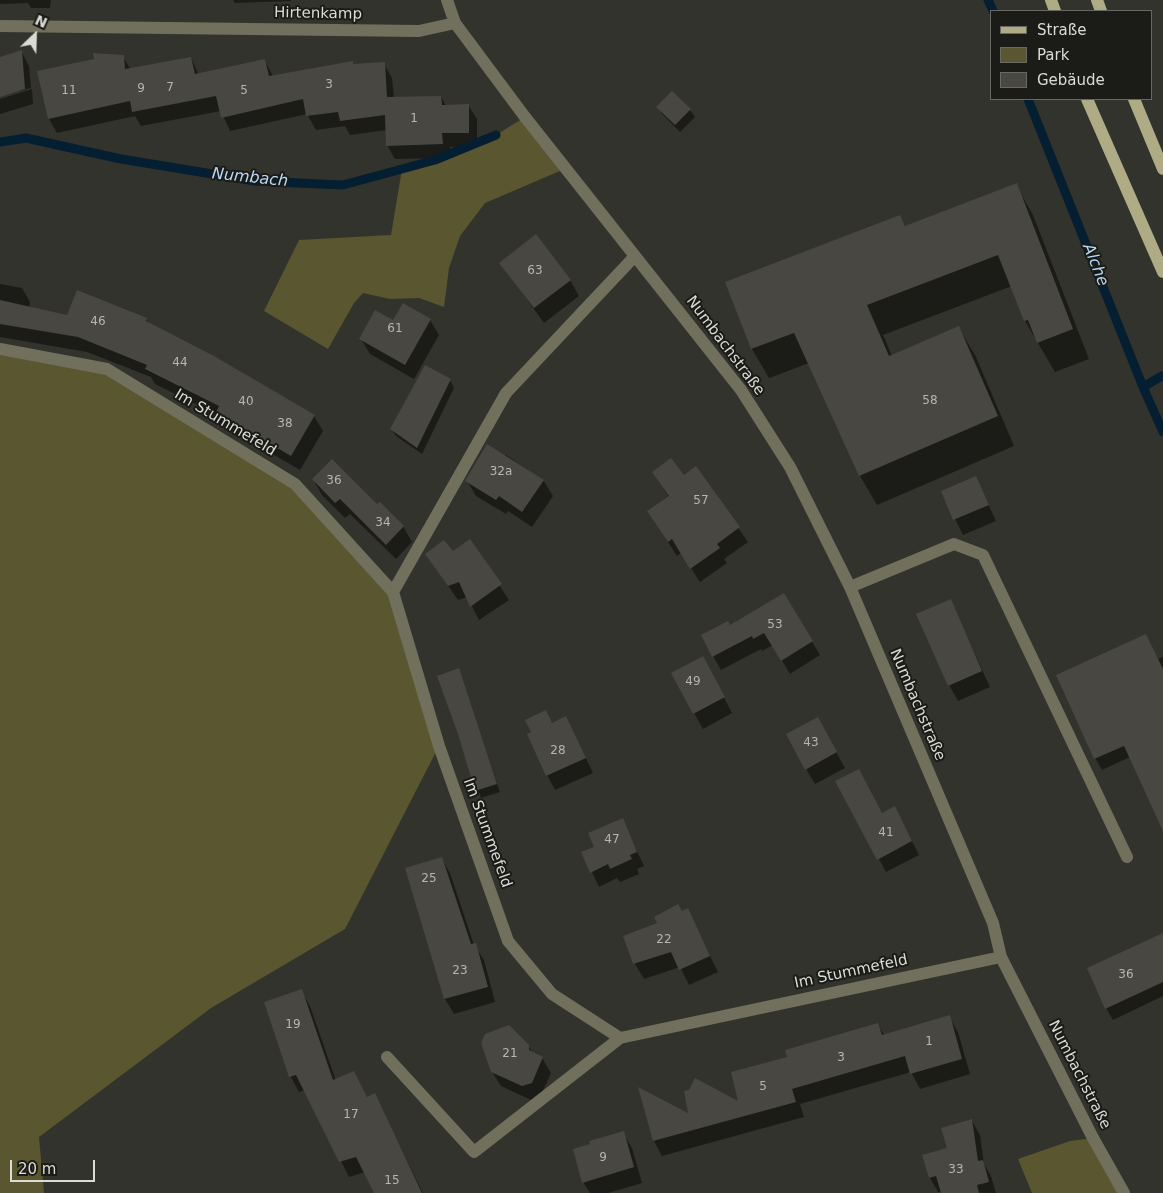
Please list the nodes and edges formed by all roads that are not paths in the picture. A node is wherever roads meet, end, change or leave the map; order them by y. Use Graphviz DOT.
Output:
graph roads {
  1 [pos="447,0"];
  2 [pos="455,23"];
  3 [pos="0,26"];
  4 [pos="1087,100"];
  5 [pos="1134,100"];
  6 [pos="1163,170"];
  7 [pos="635,256"];
  8 [pos="1163,272"];
  9 [pos="0,349"];
  10 [pos="850,587"];
  11 [pos="393,592"];
  12 [pos="1126,857"];
  13 [pos="1001,957"];
  14 [pos="620,1038"];
  15 [pos="387,1057"];
  16 [pos="1124,1193"];
  1 -- 2 [label="street, Numbachstraße"];
  2 -- 3 [label="street, Hirtenkamp"];
  2 -- 7 [label="street, Numbachstraße"];
  4 -- 8 [label="main road"];
  5 -- 6 [label="main road"];
  7 -- 10 [label="street, Numbachstraße"];
  7 -- 11 [label="street"];
  9 -- 11 [label="street, Im Stummefeld"];
  10 -- 12 [label="street"];
  10 -- 13 [label="street, Numbachstraße"];
  11 -- 14 [label="street, Im Stummefeld"];
  13 -- 14 [label="street, Im Stummefeld"];
  13 -- 16 [label="street, Numbachstraße"];
  14 -- 15 [label="street, Im Stummefeld"];
}
